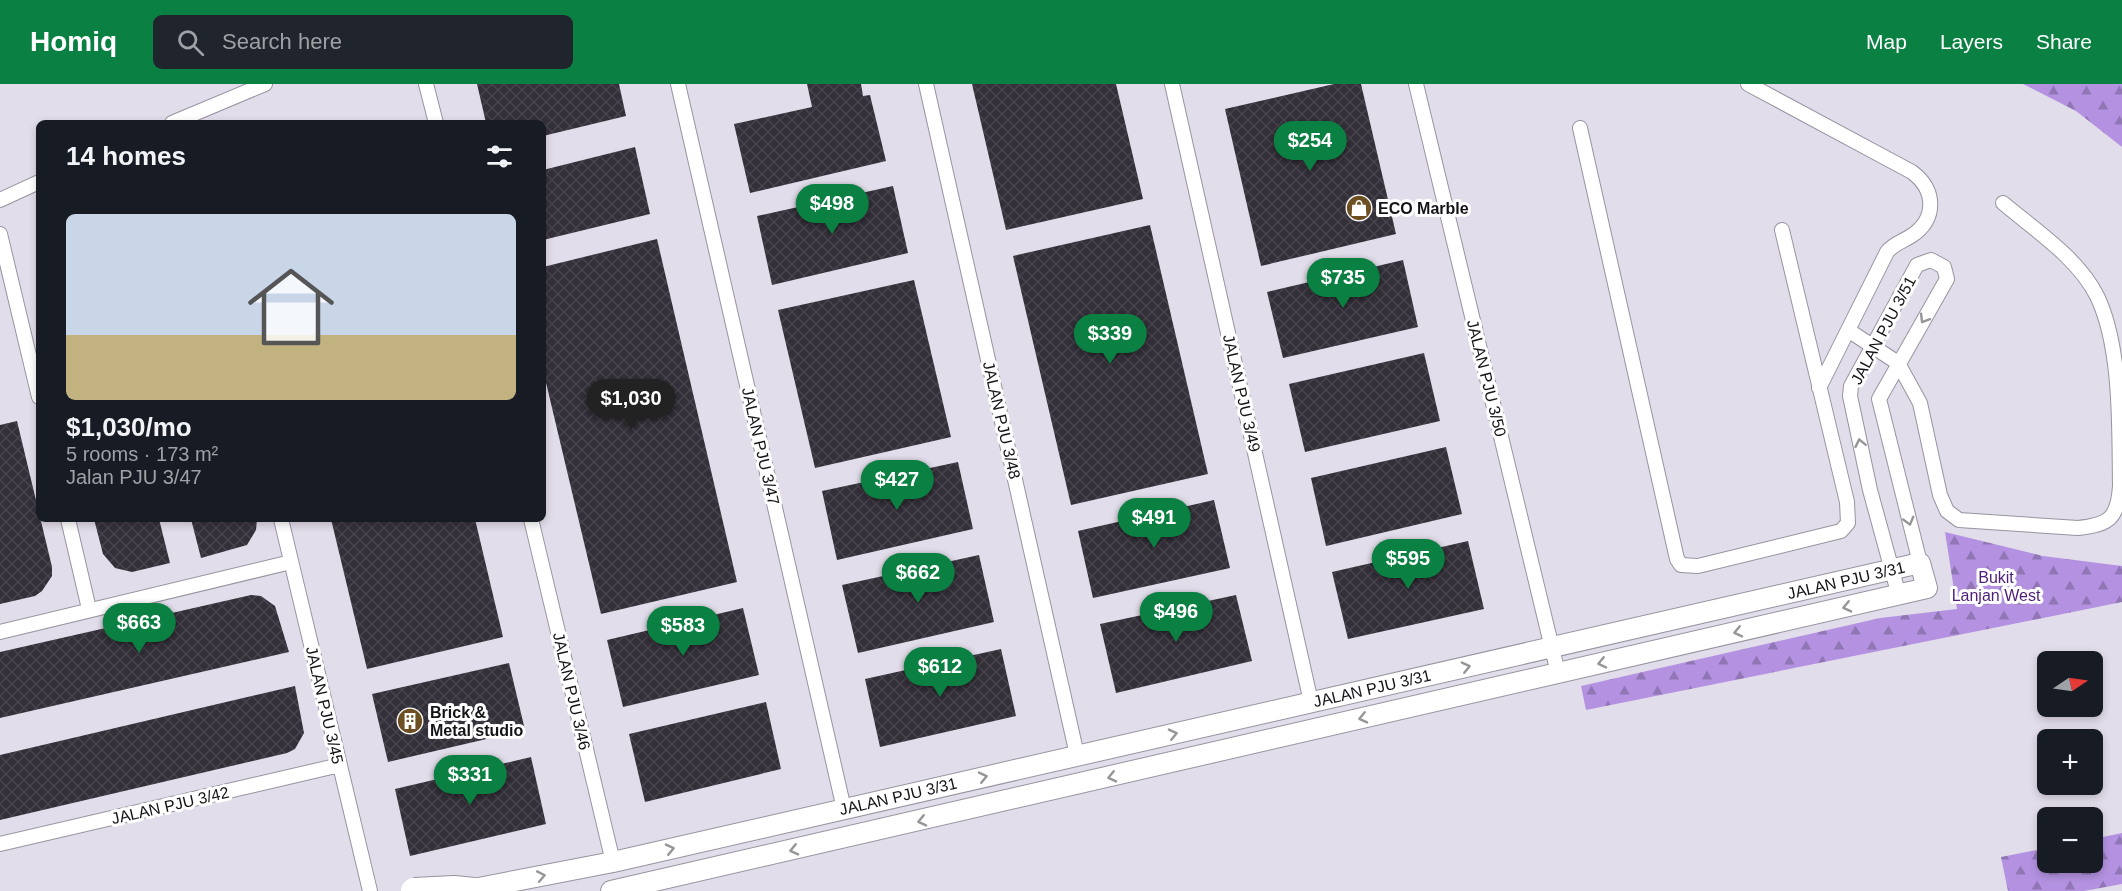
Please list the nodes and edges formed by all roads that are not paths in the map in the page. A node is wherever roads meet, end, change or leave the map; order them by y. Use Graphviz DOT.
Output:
graph roads {
  1 [pos="266,84"];
  2 [pos="426,84"];
  3 [pos="678,84"];
  4 [pos="926,84"];
  5 [pos="1172,84"];
  6 [pos="1416,84"];
  7 [pos="1748,84"];
  8 [pos="187,120"];
  9 [pos="435,120"];
  10 [pos="1581,128"];
  11 [pos="36,183"];
  12 [pos="0,200"];
  13 [pos="2003,203"];
  14 [pos="1782,230"];
  15 [pos="0,234"];
  16 [pos="1848,330"];
  17 [pos="1874,346"];
  18 [pos="1898,363"];
  19 [pos="36,384"];
  20 [pos="1819,388"];
  21 [pos="69,522"];
  22 [pos="282,522"];
  23 [pos="532,522"];
  24 [pos="291,562"];
  25 [pos="1920,562"];
  26 [pos="1892,570"];
  27 [pos="1899,596"];
  28 [pos="90,609"];
  29 [pos="0,632"];
  30 [pos="1552,647"];
  31 [pos="1558,672"];
  32 [pos="1311,702"];
  33 [pos="1077,755"];
  34 [pos="340,765"];
  35 [pos="844,809"];
  36 [pos="0,844"];
  37 [pos="613,862"];
  38 [pos="370,891"];
  39 [pos="414,891"];
  40 [pos="463,891"];
  41 [pos="474,891"];
  42 [pos="611,891"];
  1 -- 8 [label="street"];
  2 -- 9 [label="street"];
  3 -- 35 [label="street, JALAN PJU 3/47"];
  4 -- 33 [label="street, JALAN PJU 3/48"];
  5 -- 32 [label="street, JALAN PJU 3/49"];
  6 -- 30 [label="street, JALAN PJU 3/50"];
  7 -- 16 [label="street"];
  10 -- 20 [label="street"];
  11 -- 12 [label="street"];
  13 -- 18 [label="street"];
  14 -- 20 [label="street"];
  15 -- 19 [label="street"];
  16 -- 17 [label="street"];
  16 -- 20 [label="street"];
  17 -- 18 [label="street"];
  17 -- 18 [label="street, JALAN PJU 3/51, one-way"];
  26 -- 17 [label="street, JALAN PJU 3/51, one-way"];
  18 -- 25 [label="street, JALAN PJU 3/51, one-way"];
  21 -- 28 [label="street"];
  22 -- 24 [label="street, JALAN PJU 3/45"];
  23 -- 37 [label="street, JALAN PJU 3/46"];
  24 -- 28 [label="street"];
  24 -- 34 [label="street, JALAN PJU 3/45"];
  25 -- 26 [label="street, JALAN PJU 3/31"];
  25 -- 27 [label="street, JALAN PJU 3/31"];
  26 -- 27 [label="street, JALAN PJU 3/51"];
  26 -- 30 [label="street, JALAN PJU 3/31"];
  27 -- 31 [label="street, JALAN PJU 3/31, one-way"];
  28 -- 29 [label="street"];
  30 -- 31 [label="street, JALAN PJU 3/50"];
  32 -- 30 [label="street, JALAN PJU 3/31, one-way"];
  31 -- 42 [label="street, JALAN PJU 3/31, one-way"];
  33 -- 32 [label="street, JALAN PJU 3/31, one-way"];
  35 -- 33 [label="street, JALAN PJU 3/31, one-way"];
  34 -- 36 [label="street, JALAN PJU 3/42"];
  34 -- 38 [label="street, JALAN PJU 3/45"];
  37 -- 35 [label="street, JALAN PJU 3/31, one-way"];
  40 -- 37 [label="street, JALAN PJU 3/31, one-way"];
  39 -- 41 [label="highway, bridge"];
}
